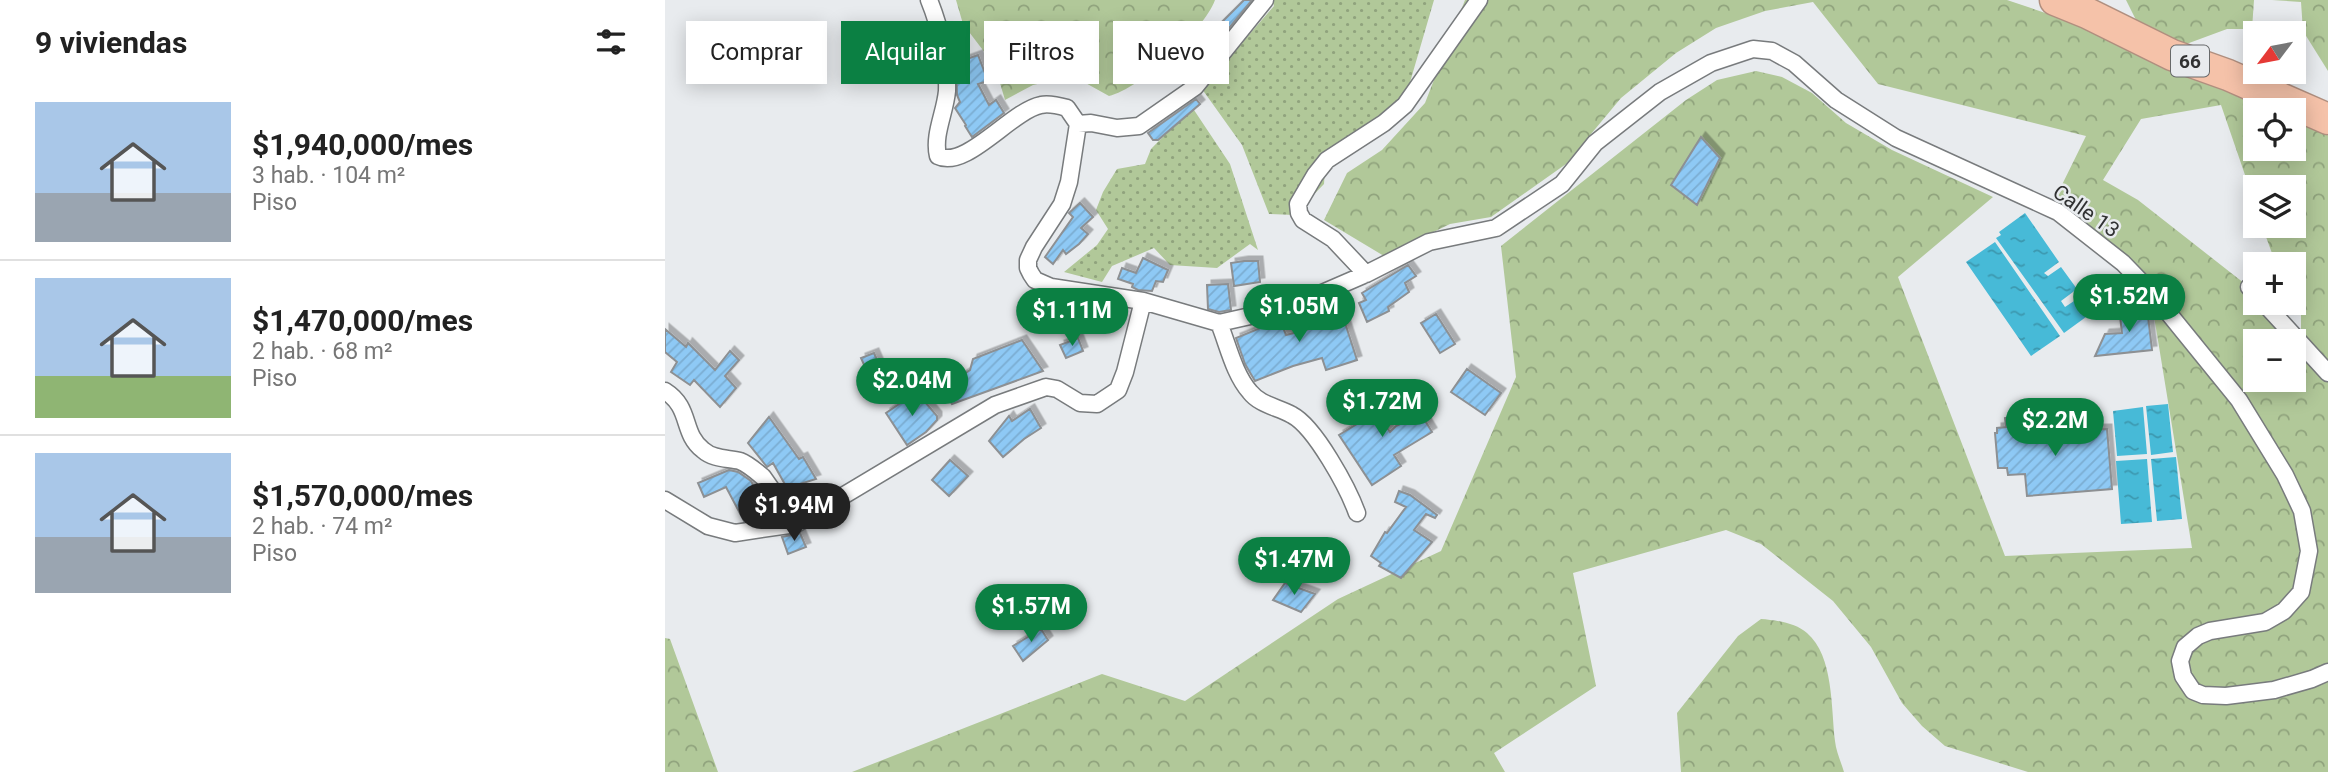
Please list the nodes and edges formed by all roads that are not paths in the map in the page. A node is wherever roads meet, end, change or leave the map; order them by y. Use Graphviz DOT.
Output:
graph roads {
  1 [pos="929,0"];
  2 [pos="1265,0"];
  3 [pos="1479,0"];
  4 [pos="2055,0"];
  5 [pos="2328,119"];
  6 [pos="1078,124"];
  7 [pos="1366,274"];
  8 [pos="1143,301"];
  9 [pos="2275,315"];
  10 [pos="1219,323"];
  11 [pos="2328,373"];
  12 [pos="665,391"];
  13 [pos="665,500"];
  14 [pos="1357,513"];
  15 [pos="796,524"];
  16 [pos="2328,672"];
  1 -- 6 [label="street"];
  2 -- 6 [label="street"];
  3 -- 7 [label="street"];
  4 -- 5 [label="highway, 66"];
  6 -- 8 [label="street"];
  7 -- 10 [label="street"];
  7 -- 16 [label="street, Calle 13"];
  8 -- 10 [label="street"];
  8 -- 15 [label="street"];
  9 -- 11 [label="street"];
  10 -- 14 [label="street"];
  12 -- 15 [label="street"];
  13 -- 15 [label="street"];
}
